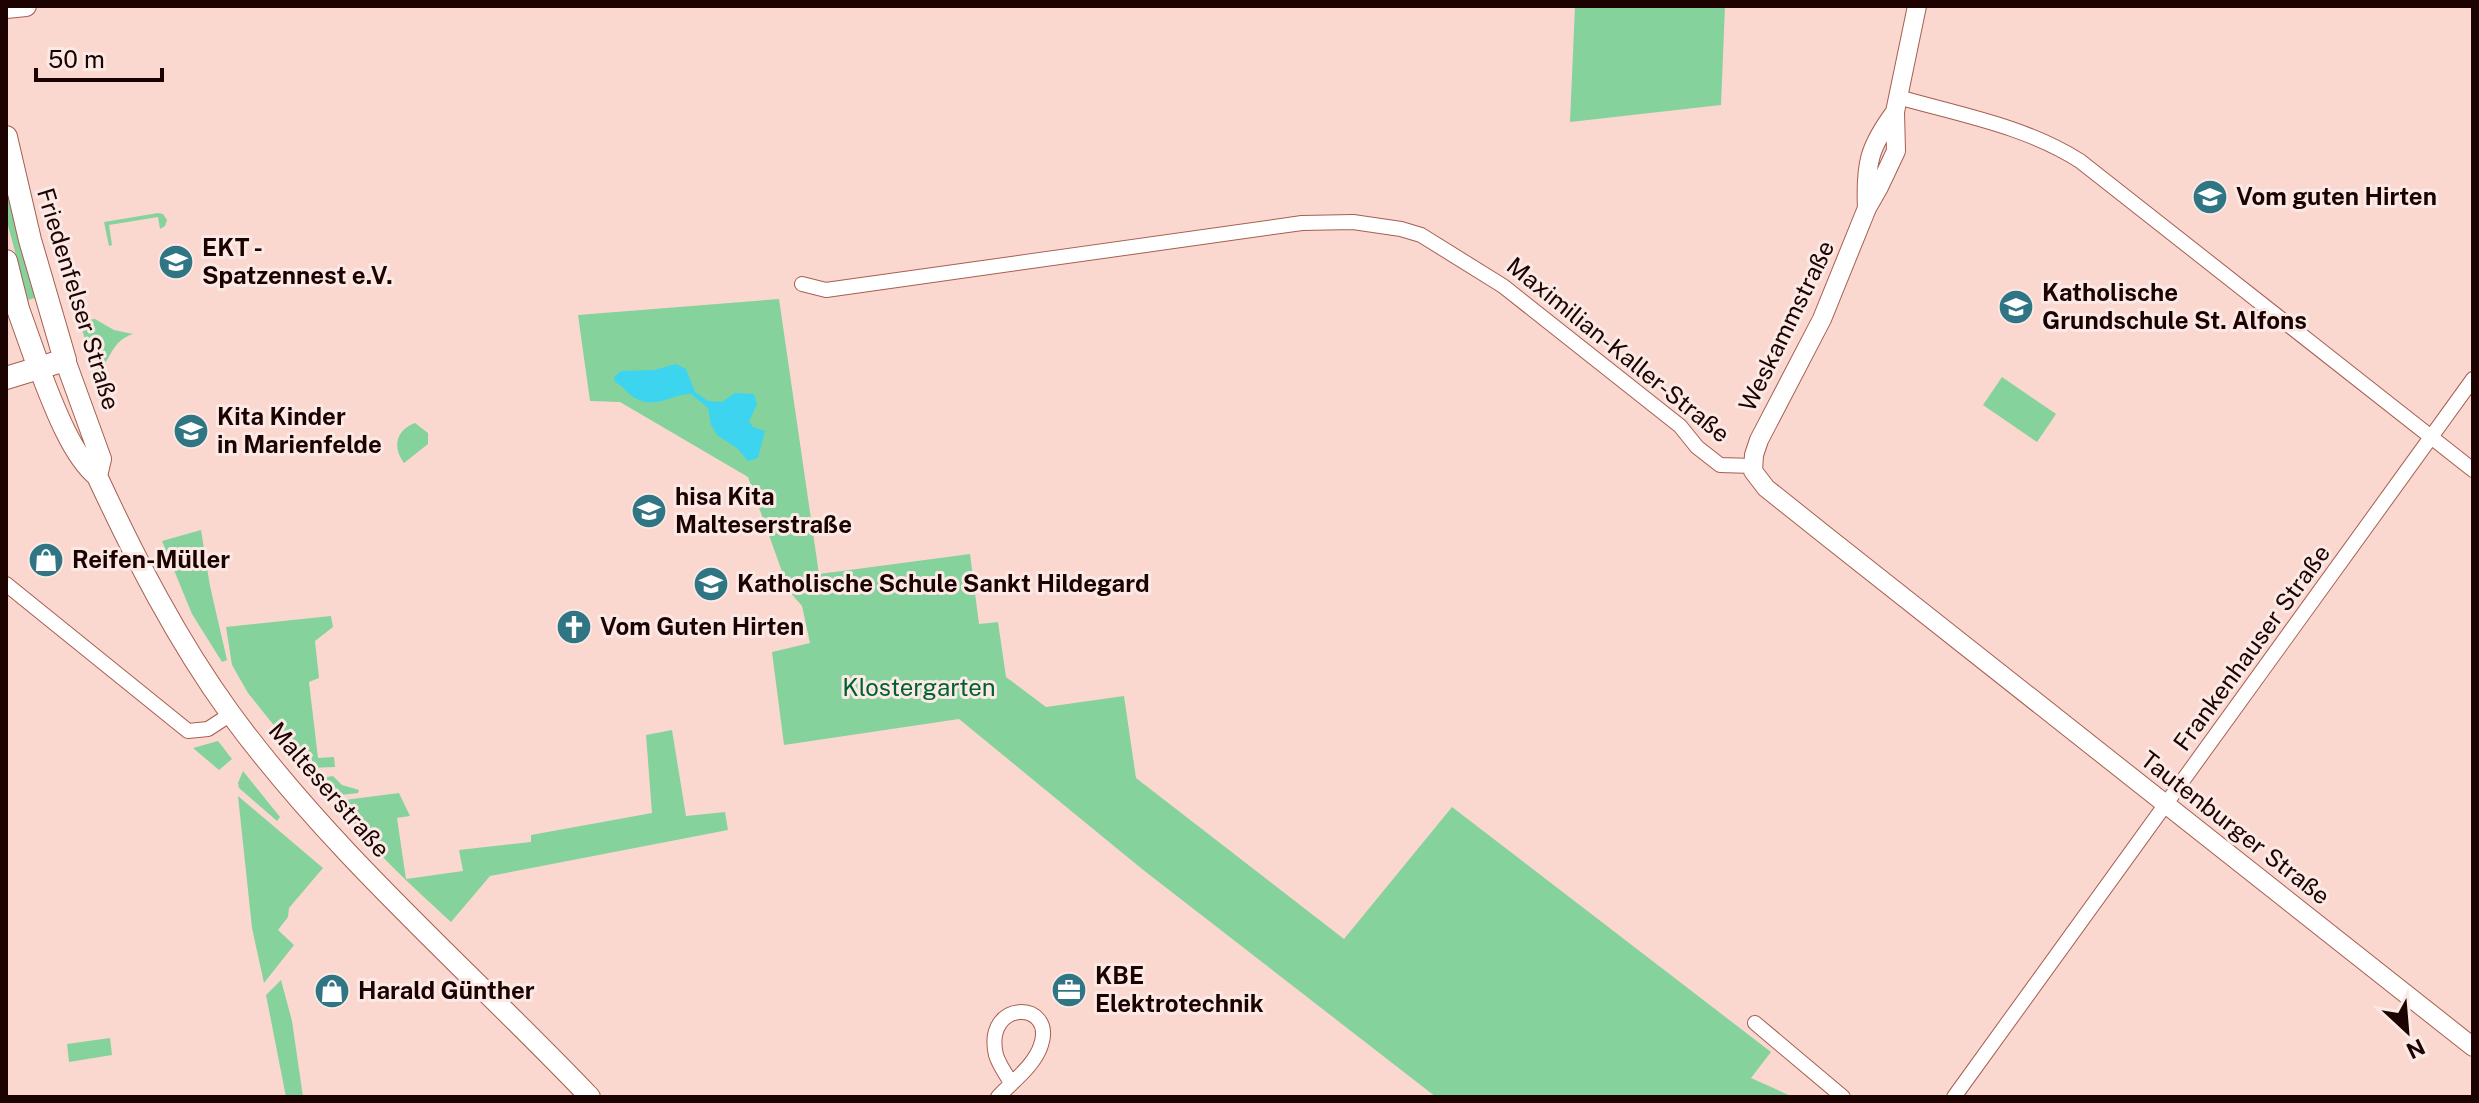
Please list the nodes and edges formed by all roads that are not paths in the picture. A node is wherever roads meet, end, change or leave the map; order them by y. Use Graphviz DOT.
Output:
graph roads {
  1 [pos="26,6"];
  2 [pos="1917,6"];
  3 [pos="6,8"];
  4 [pos="1897,104"];
  5 [pos="6,137"];
  6 [pos="6,261"];
  7 [pos="802,284"];
  8 [pos="55,327"];
  9 [pos="17,340"];
  10 [pos="65,360"];
  11 [pos="39,368"];
  12 [pos="6,378"];
  13 [pos="2473,379"];
  14 [pos="2431,437"];
  15 [pos="1753,466"];
  16 [pos="2473,470"];
  17 [pos="97,476"];
  18 [pos="6,584"];
  19 [pos="231,714"];
  20 [pos="2166,804"];
  21 [pos="1755,1023"];
  22 [pos="2473,1047"];
  23 [pos="1011,1083"];
  24 [pos="590,1097"];
  25 [pos="998,1097"];
  26 [pos="1843,1097"];
  27 [pos="1954,1097"];
  1 -- 3 [label="main road"];
  2 -- 4 [label="street, Weskammstraße"];
  4 -- 14 [label="street"];
  4 -- 15 [label="street, Weskammstraße"];
  5 -- 8 [label="main road, Friedenfelser Straße"];
  6 -- 9 [label="main road, Friedenfelser Straße"];
  7 -- 15 [label="street, Maximilian-Kaller-Straße"];
  8 -- 9 [label="main road"];
  8 -- 10 [label="main road, Friedenfelser Straße"];
  9 -- 11 [label="main road, Friedenfelser Straße"];
  10 -- 11 [label="main road"];
  10 -- 17 [label="main road, Friedenfelser Straße"];
  11 -- 12 [label="main road"];
  11 -- 17 [label="main road, Friedenfelser Straße"];
  13 -- 14 [label="street, Frankenhauser Straße"];
  14 -- 16 [label="street"];
  14 -- 20 [label="street, Frankenhauser Straße"];
  15 -- 20 [label="street, Tautenburger Straße"];
  17 -- 19 [label="main road, Friedenfelser Straße"];
  18 -- 19 [label="street"];
  19 -- 24 [label="main road, Malteserstraße"];
  20 -- 22 [label="street, Tautenburger Straße"];
  20 -- 27 [label="street, Frankenhauser Straße"];
  21 -- 26 [label="street"];
  23 -- 23 [label="street"];
  23 -- 25 [label="street"];
}
